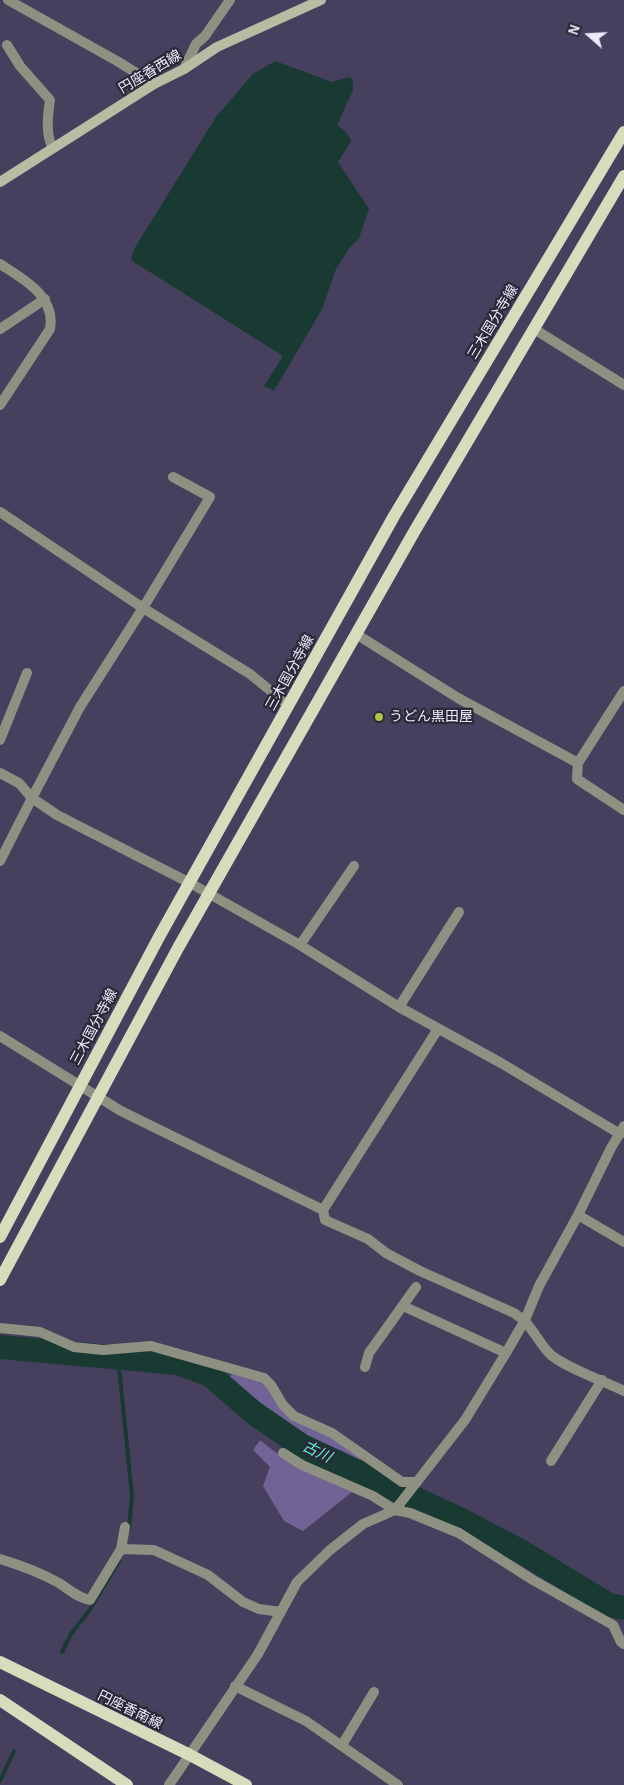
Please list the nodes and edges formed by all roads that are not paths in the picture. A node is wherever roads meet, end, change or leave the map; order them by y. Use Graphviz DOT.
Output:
graph roads {
  1 [pos="8,0"];
  2 [pos="230,0"];
  3 [pos="320,0"];
  4 [pos="7,45"];
  5 [pos="184,69"];
  6 [pos="154,84"];
  7 [pos="624,132"];
  8 [pos="53,148"];
  9 [pos="624,176"];
  10 [pos="0,182"];
  11 [pos="0,264"];
  12 [pos="45,300"];
  13 [pos="0,329"];
  14 [pos="534,329"];
  15 [pos="624,386"];
  16 [pos="0,405"];
  17 [pos="173,476"];
  18 [pos="0,512"];
  19 [pos="143,608"];
  20 [pos="356,634"];
  21 [pos="27,672"];
  22 [pos="624,691"];
  23 [pos="289,706"];
  24 [pos="0,740"];
  25 [pos="578,763"];
  26 [pos="0,773"];
  27 [pos="32,798"];
  28 [pos="624,810"];
  29 [pos="0,861"];
  30 [pos="354,866"];
  31 [pos="190,883"];
  32 [pos="209,894"];
  33 [pos="459,912"];
  34 [pos="300,945"];
  35 [pos="399,1007"];
  36 [pos="438,1029"];
  37 [pos="0,1036"];
  38 [pos="80,1085"];
  39 [pos="99,1096"];
  40 [pos="622,1130"];
  41 [pos="323,1210"];
  42 [pos="578,1215"];
  43 [pos="0,1237"];
  44 [pos="624,1242"];
  45 [pos="0,1280"];
  46 [pos="416,1287"];
  47 [pos="403,1306"];
  48 [pos="525,1320"];
  49 [pos="0,1328"];
  50 [pos="506,1354"];
  51 [pos="365,1367"];
  52 [pos="602,1380"];
  53 [pos="624,1391"];
  54 [pos="283,1453"];
  55 [pos="551,1461"];
  56 [pos="414,1486"];
  57 [pos="397,1507"];
  58 [pos="125,1527"];
  59 [pos="121,1549"];
  60 [pos="0,1559"];
  61 [pos="281,1612"];
  62 [pos="624,1644"];
  63 [pos="0,1662"];
  64 [pos="236,1686"];
  65 [pos="374,1692"];
  66 [pos="0,1700"];
  67 [pos="342,1745"];
  68 [pos="190,1755"];
  69 [pos="127,1785"];
  70 [pos="169,1785"];
  71 [pos="246,1785"];
  72 [pos="398,1785"];
  1 -- 6 [label="street"];
  2 -- 5 [label="street"];
  3 -- 5 [label="main road, 円座香西線"];
  4 -- 8 [label="street"];
  5 -- 6 [label="main road, 円座香西線"];
  6 -- 8 [label="main road, 円座香西線"];
  7 -- 23 [label="main road, 三木国分寺線"];
  8 -- 10 [label="main road, 円座香西線"];
  9 -- 14 [label="main road"];
  11 -- 12 [label="street"];
  12 -- 13 [label="street"];
  12 -- 16 [label="street"];
  14 -- 15 [label="street"];
  14 -- 20 [label="main road"];
  17 -- 19 [label="street"];
  18 -- 19 [label="street"];
  19 -- 23 [label="street"];
  19 -- 27 [label="street"];
  20 -- 25 [label="street"];
  20 -- 32 [label="main road"];
  21 -- 24 [label="street"];
  22 -- 25 [label="street"];
  23 -- 31 [label="main road, 三木国分寺線"];
  25 -- 28 [label="street"];
  26 -- 27 [label="street"];
  27 -- 29 [label="street"];
  27 -- 31 [label="street"];
  30 -- 34 [label="street"];
  31 -- 32 [label="street"];
  31 -- 38 [label="main road, 三木国分寺線"];
  32 -- 34 [label="street"];
  32 -- 39 [label="main road"];
  33 -- 35 [label="street"];
  34 -- 35 [label="street"];
  35 -- 36 [label="street"];
  36 -- 40 [label="street"];
  36 -- 41 [label="street"];
  37 -- 38 [label="street"];
  38 -- 39 [label="street"];
  38 -- 43 [label="main road, 三木国分寺線"];
  39 -- 41 [label="street"];
  39 -- 45 [label="main road"];
  40 -- 42 [label="street"];
  41 -- 48 [label="street"];
  42 -- 44 [label="street"];
  42 -- 48 [label="street"];
  46 -- 47 [label="street"];
  47 -- 50 [label="street"];
  47 -- 51 [label="street"];
  48 -- 50 [label="street"];
  48 -- 52 [label="street"];
  49 -- 56 [label="street"];
  50 -- 56 [label="street"];
  52 -- 53 [label="street"];
  52 -- 55 [label="street"];
  54 -- 57 [label="street"];
  56 -- 57 [label="street"];
  57 -- 61 [label="street"];
  57 -- 62 [label="street"];
  58 -- 59 [label="street"];
  59 -- 60 [label="street"];
  59 -- 61 [label="street"];
  61 -- 64 [label="street"];
  63 -- 68 [label="main road, 円座香南線"];
  64 -- 67 [label="street"];
  64 -- 68 [label="street"];
  65 -- 67 [label="street"];
  66 -- 69 [label="main road"];
  67 -- 72 [label="street"];
  68 -- 70 [label="street"];
  68 -- 71 [label="main road, 円座香南線"];
}
